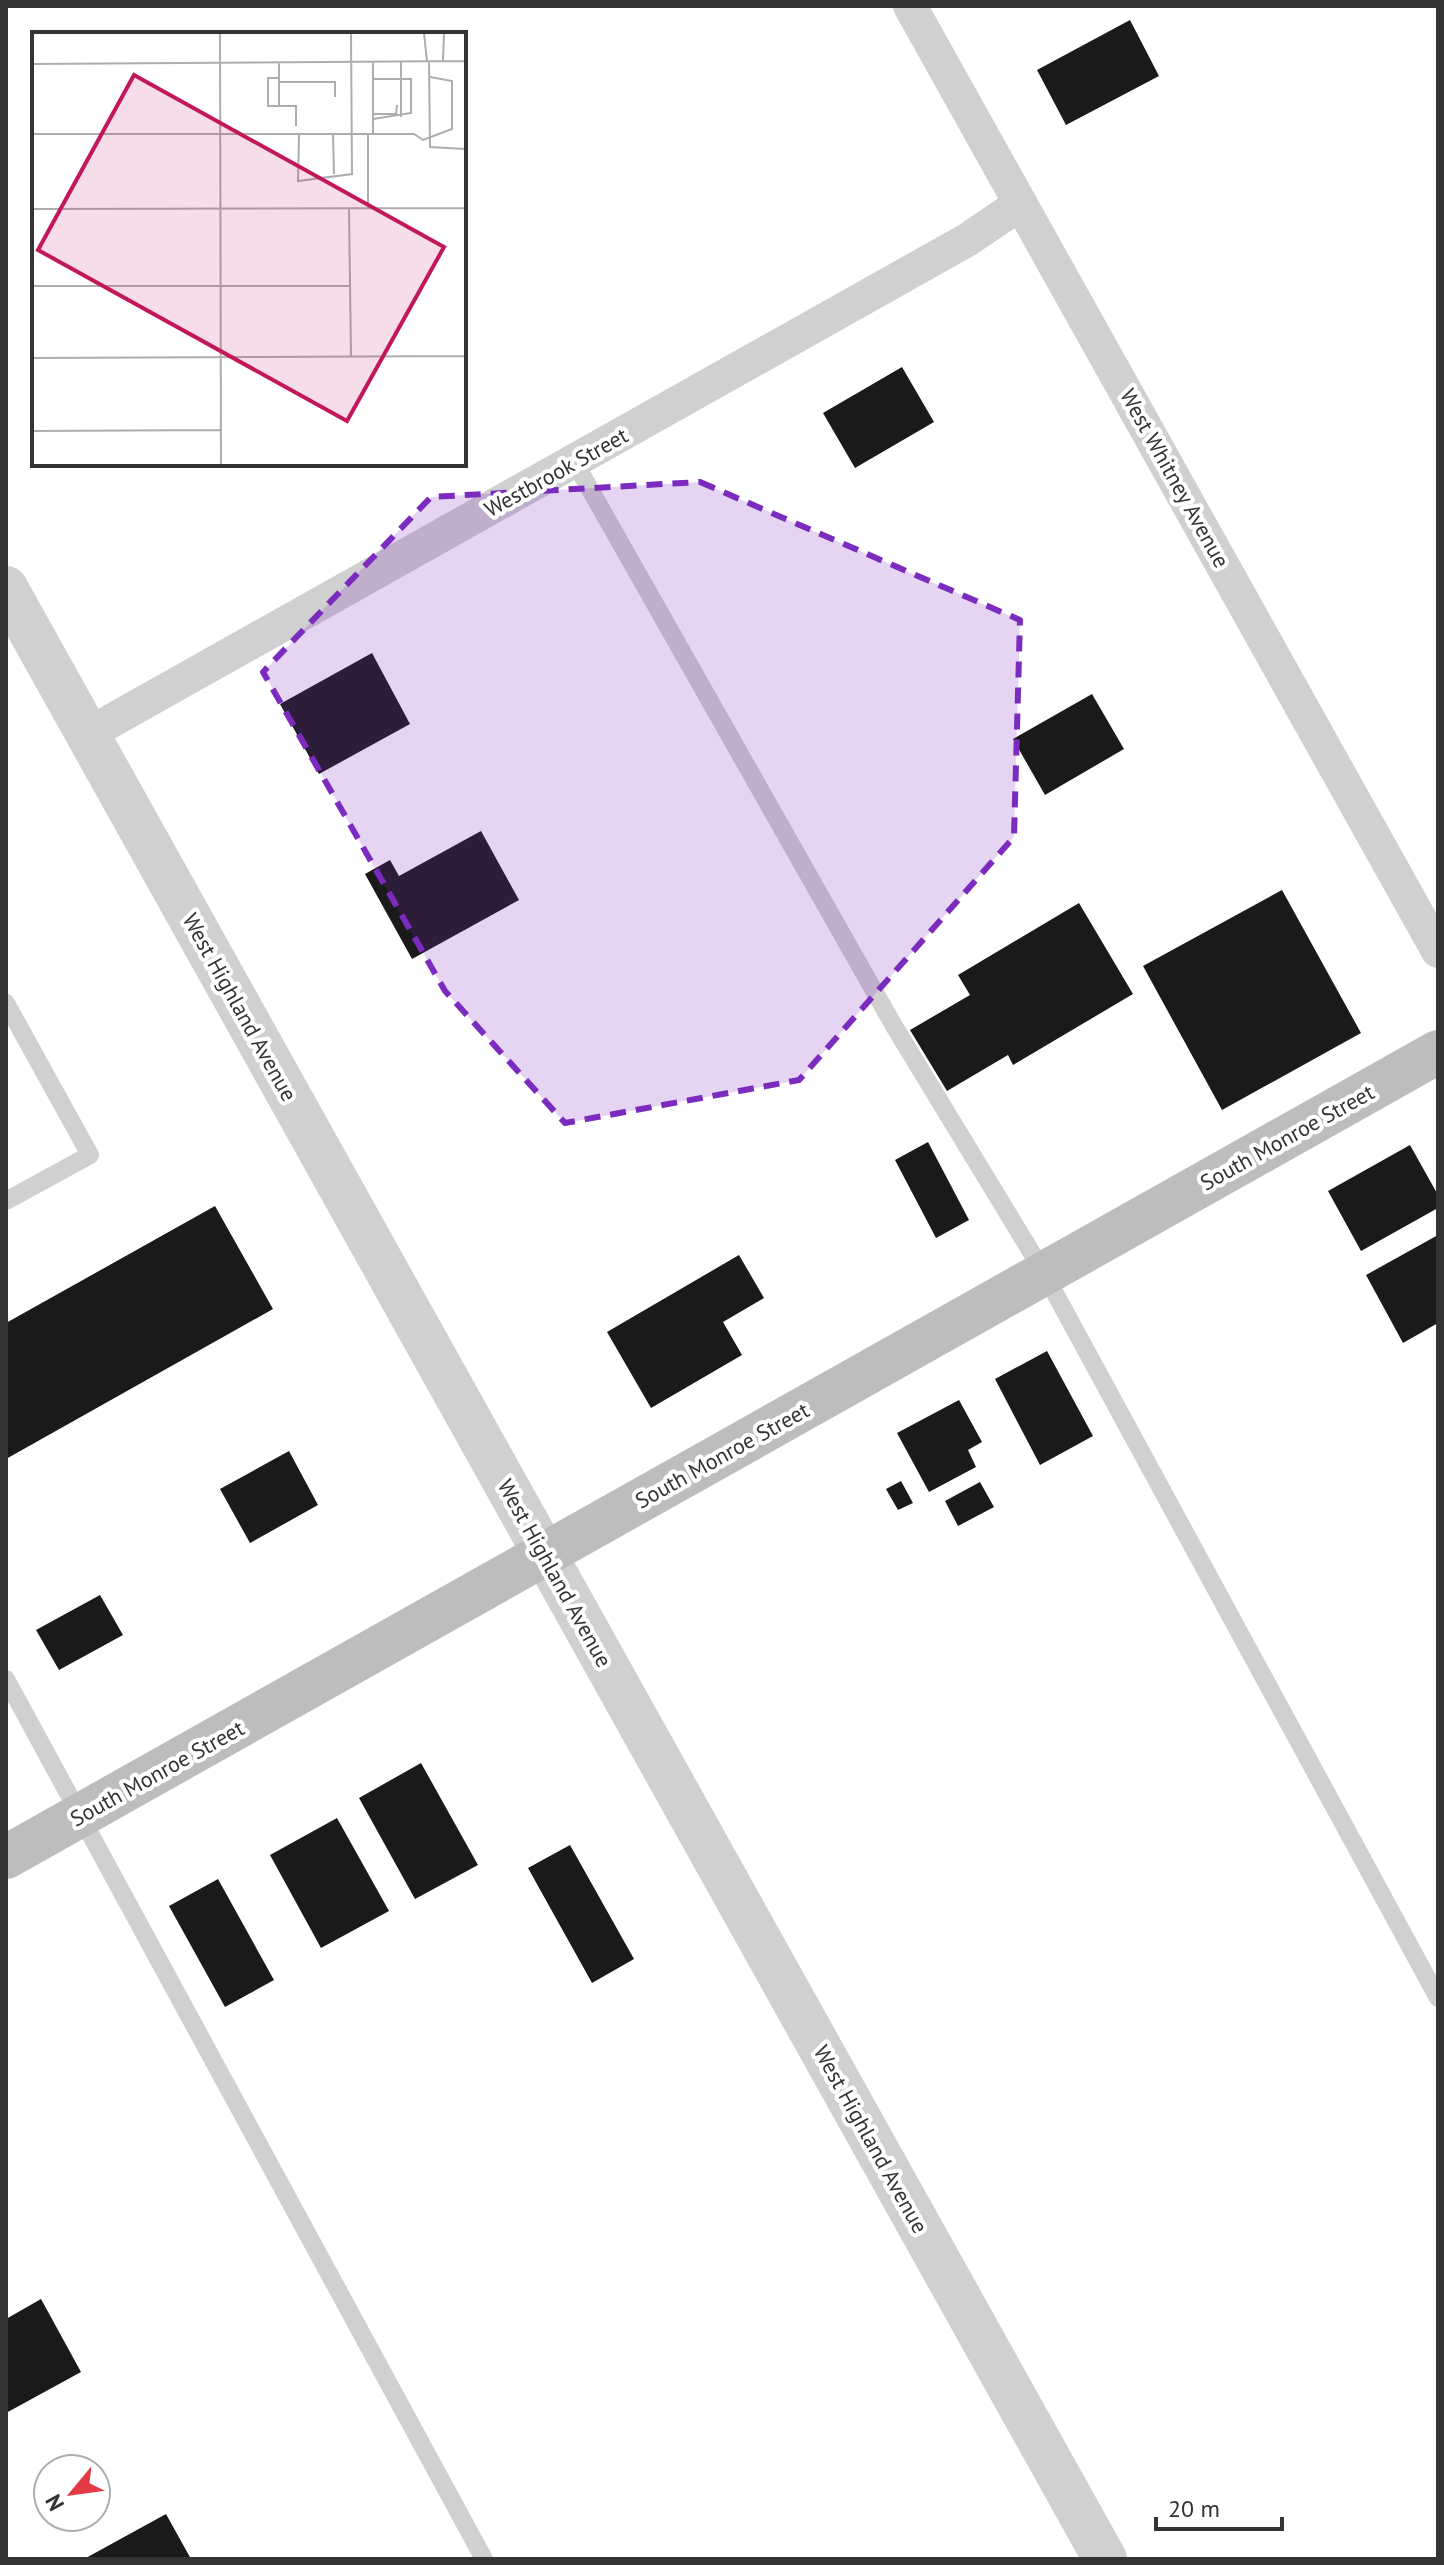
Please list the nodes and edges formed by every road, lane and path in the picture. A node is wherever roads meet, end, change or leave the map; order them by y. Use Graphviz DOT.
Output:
graph roads {
  1 [pos="910,6"];
  2 [pos="1020,204"];
  3 [pos="574,461"];
  4 [pos="11,610"];
  5 [pos="88,734"];
  6 [pos="1438,951"];
  7 [pos="6,1003"];
  8 [pos="1438,1052"];
  9 [pos="6,1201"];
  10 [pos="1044,1273"];
  11 [pos="545,1554"];
  12 [pos="6,1679"];
  13 [pos="82,1815"];
  14 [pos="6,1857"];
  15 [pos="1438,1998"];
  16 [pos="484,2559"];
  17 [pos="1105,2559"];
  1 -- 2 [label="street, West Whitney Avenue"];
  2 -- 3 [label="street, Westbrook Street"];
  2 -- 6 [label="street, West Whitney Avenue"];
  3 -- 5 [label="street, Westbrook Street"];
  3 -- 10 [label="lane"];
  4 -- 5 [label="street, West Highland Avenue"];
  5 -- 11 [label="street, West Highland Avenue"];
  7 -- 9 [label="lane"];
  8 -- 10 [label="main road, South Monroe Street"];
  10 -- 11 [label="main road, South Monroe Street"];
  10 -- 15 [label="lane"];
  11 -- 13 [label="main road, South Monroe Street"];
  11 -- 17 [label="street, West Highland Avenue"];
  12 -- 13 [label="lane"];
  13 -- 14 [label="main road, South Monroe Street"];
  13 -- 16 [label="lane"];
}
